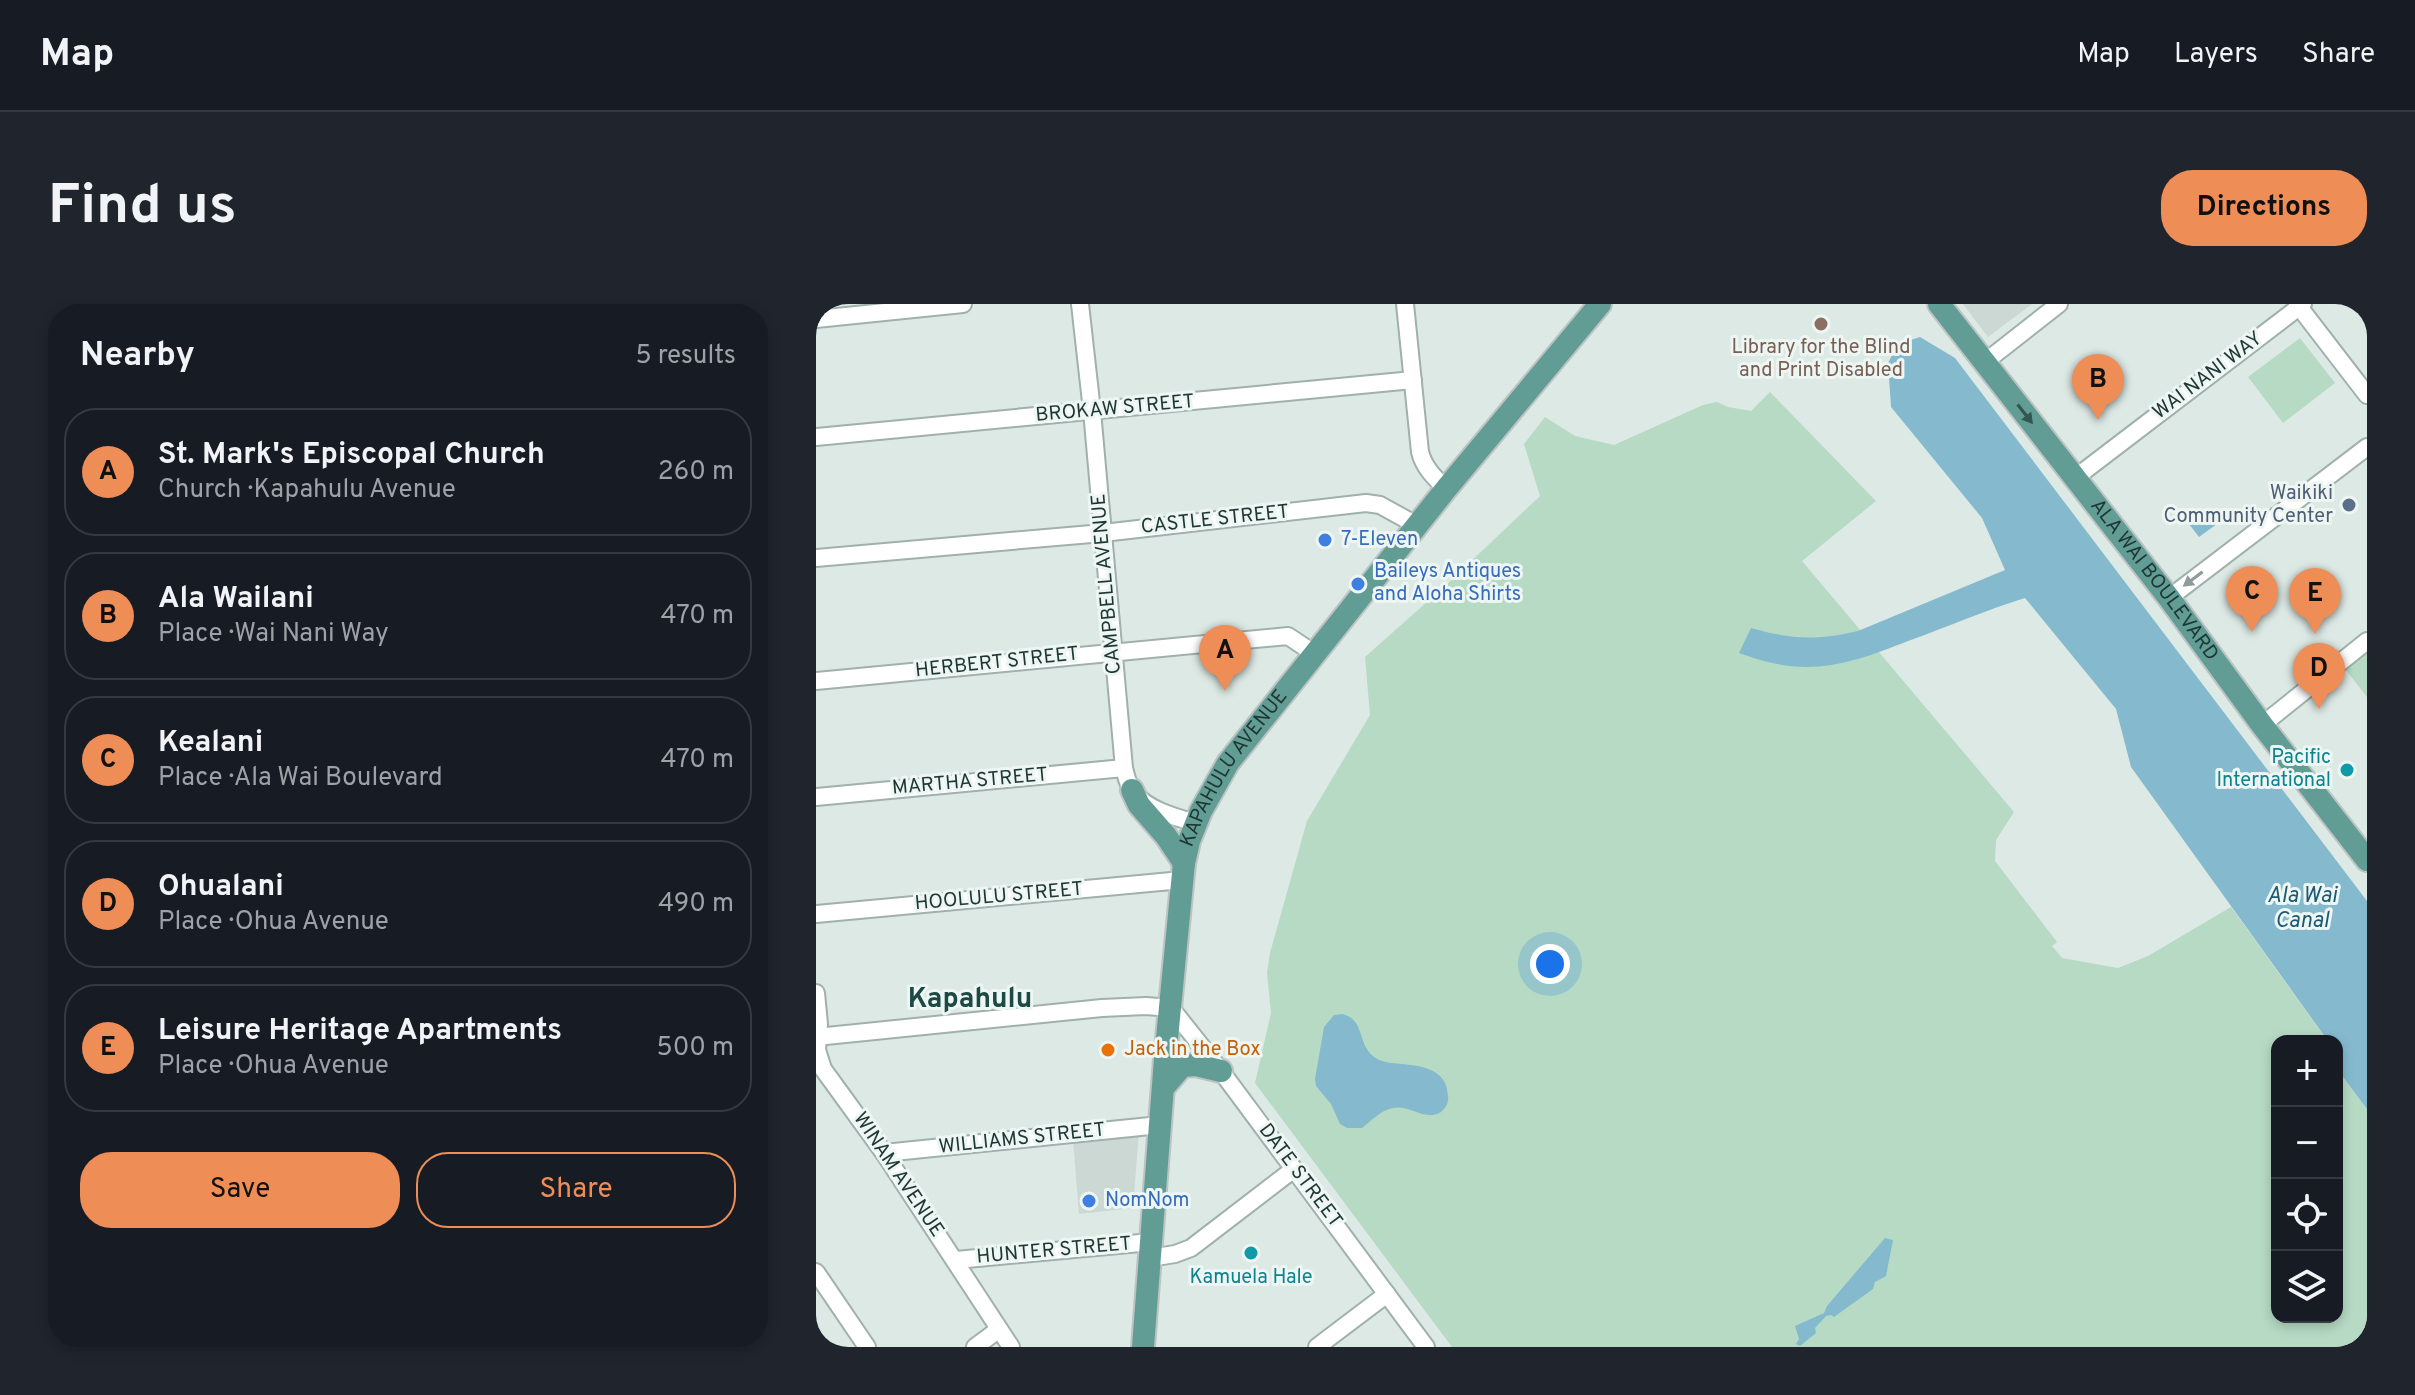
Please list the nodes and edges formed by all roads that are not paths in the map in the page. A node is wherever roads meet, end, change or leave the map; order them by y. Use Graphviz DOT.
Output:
graph roads {
  1 [pos="963,304"];
  2 [pos="1080,304"];
  3 [pos="1405,304"];
  4 [pos="1600,304"];
  5 [pos="1939,304"];
  6 [pos="2059,304"];
  7 [pos="2300,305"];
  8 [pos="816,319"];
  9 [pos="1985,362"];
  10 [pos="1413,380"];
  11 [pos="2367,395"];
  12 [pos="1092,411"];
  13 [pos="816,437"];
  14 [pos="2367,447"];
  15 [pos="2075,478"];
  16 [pos="1446,489"];
  17 [pos="1418,526"];
  18 [pos="1103,533"];
  19 [pos="816,558"];
  20 [pos="2169,598"];
  21 [pos="2367,641"];
  22 [pos="1113,652"];
  23 [pos="1315,654"];
  24 [pos="816,681"];
  25 [pos="2262,725"];
  26 [pos="1124,768"];
  27 [pos="1132,790"];
  28 [pos="816,797"];
  29 [pos="1196,823"];
  30 [pos="2363,848"];
  31 [pos="1183,872"];
  32 [pos="816,914"];
  33 [pos="816,993"];
  34 [pos="1171,1008"];
  35 [pos="816,1037"];
  36 [pos="1221,1071"];
  37 [pos="1163,1088"];
  38 [pos="1160,1125"];
  39 [pos="884,1153"];
  40 [pos="1294,1169"];
  41 [pos="1151,1250"];
  42 [pos="956,1260"];
  43 [pos="816,1272"];
  44 [pos="1387,1294"];
  45 [pos="998,1330"];
  46 [pos="867,1347"];
  47 [pos="975,1347"];
  48 [pos="1011,1347"];
  49 [pos="1143,1347"];
  50 [pos="1317,1347"];
  51 [pos="1426,1347"];
  1 -- 8 [label="street"];
  2 -- 12 [label="street, CAMPBELL AVENUE"];
  3 -- 10 [label="street"];
  4 -- 16 [label="main road, KAPAHULU AVENUE"];
  5 -- 9 [label="main road, ALA WAI BOULEVARD"];
  6 -- 9 [label="street"];
  7 -- 11 [label="street"];
  7 -- 15 [label="street, WAI NANI WAY"];
  9 -- 15 [label="main road, ALA WAI BOULEVARD, one-way"];
  10 -- 12 [label="street, BROKAW STREET"];
  10 -- 16 [label="street"];
  12 -- 13 [label="street, BROKAW STREET"];
  12 -- 18 [label="street, CAMPBELL AVENUE"];
  14 -- 20 [label="street, one-way"];
  15 -- 20 [label="main road, ALA WAI BOULEVARD"];
  16 -- 17 [label="main road, KAPAHULU AVENUE"];
  17 -- 18 [label="street, CASTLE STREET"];
  17 -- 23 [label="main road, KAPAHULU AVENUE"];
  18 -- 19 [label="street, CASTLE STREET"];
  18 -- 22 [label="street, CAMPBELL AVENUE"];
  20 -- 25 [label="main road, ALA WAI BOULEVARD"];
  21 -- 25 [label="street"];
  22 -- 23 [label="street, HERBERT STREET"];
  22 -- 24 [label="street, HERBERT STREET"];
  22 -- 26 [label="street, CAMPBELL AVENUE"];
  23 -- 29 [label="main road, KAPAHULU AVENUE"];
  25 -- 30 [label="main road, ALA WAI BOULEVARD"];
  26 -- 27 [label="street, CAMPBELL AVENUE"];
  26 -- 28 [label="street, MARTHA STREET"];
  27 -- 29 [label="street"];
  27 -- 31 [label="main road"];
  29 -- 31 [label="main road, KAPAHULU AVENUE"];
  31 -- 32 [label="street, HOOLULU STREET"];
  31 -- 34 [label="main road, KAPAHULU AVENUE"];
  33 -- 35 [label="street, WINAM AVENUE"];
  34 -- 35 [label="street"];
  34 -- 36 [label="street, DATE STREET"];
  34 -- 37 [label="main road, KAPAHULU AVENUE"];
  35 -- 39 [label="street, WINAM AVENUE"];
  36 -- 37 [label="main road"];
  36 -- 40 [label="street, DATE STREET"];
  37 -- 38 [label="main road, KAPAHULU AVENUE"];
  38 -- 39 [label="street, WILLIAMS STREET"];
  38 -- 41 [label="main road, KAPAHULU AVENUE"];
  39 -- 42 [label="street, WINAM AVENUE"];
  40 -- 41 [label="street, HUNTER STREET"];
  40 -- 44 [label="street, DATE STREET"];
  41 -- 42 [label="street, HUNTER STREET"];
  41 -- 49 [label="main road, KAPAHULU AVENUE"];
  42 -- 45 [label="street, WINAM AVENUE"];
  43 -- 46 [label="street"];
  44 -- 50 [label="street"];
  44 -- 51 [label="street, DATE STREET"];
  45 -- 47 [label="street"];
  45 -- 48 [label="street, WINAM AVENUE"];
}
